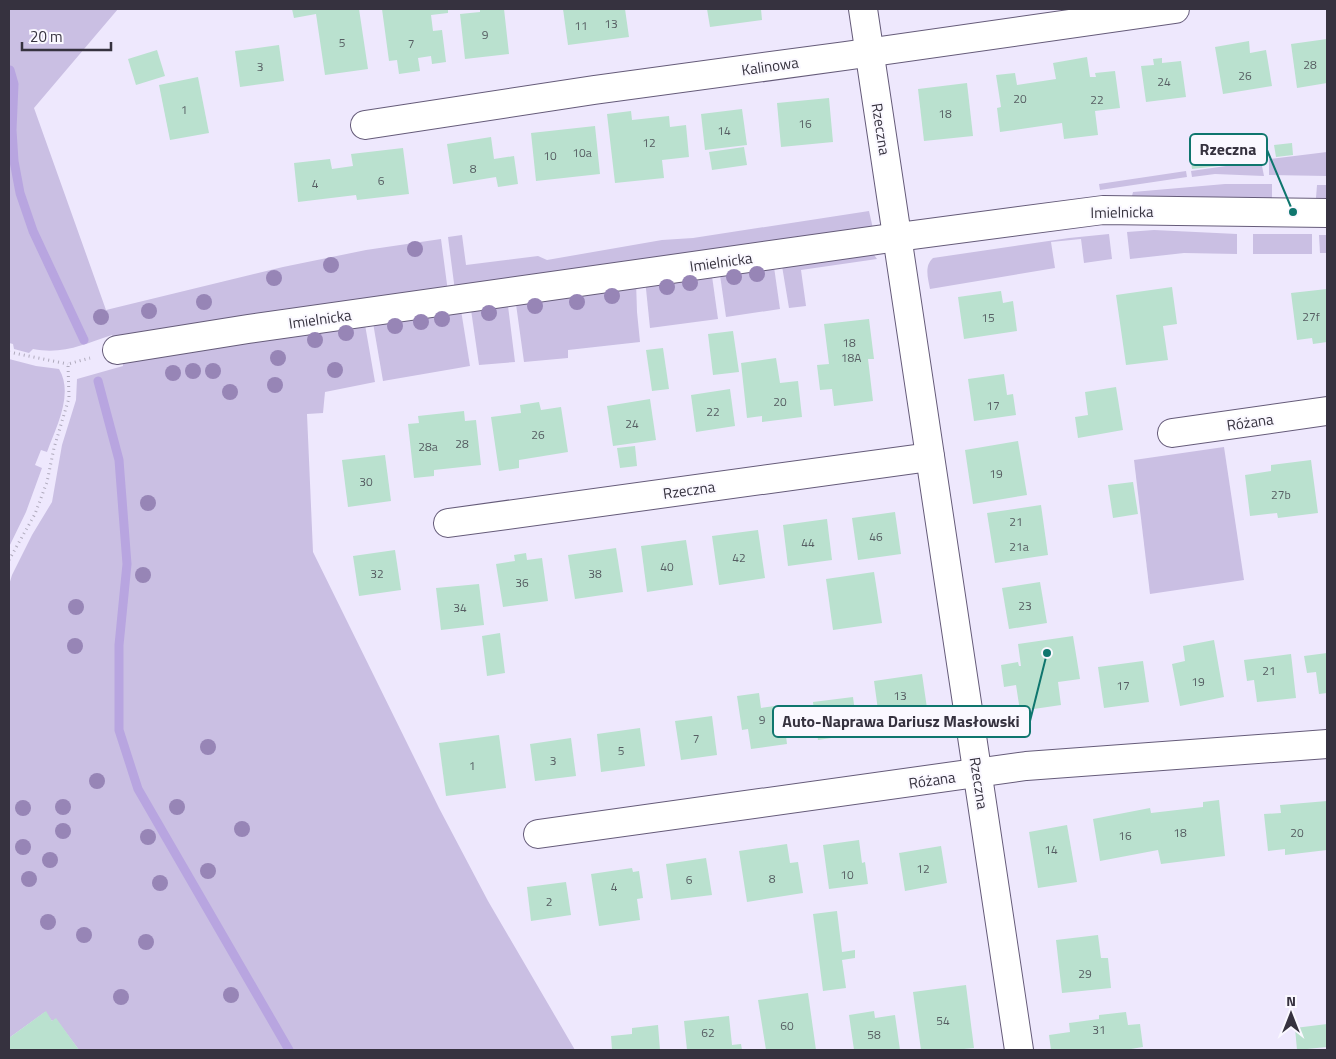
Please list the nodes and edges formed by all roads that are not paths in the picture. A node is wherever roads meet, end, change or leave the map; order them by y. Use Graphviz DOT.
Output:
graph roads {
  1 [pos="863,9"];
  2 [pos="1175,9"];
  3 [pos="870,52"];
  4 [pos="365,125"];
  5 [pos="1327,213"];
  6 [pos="898,237"];
  7 [pos="117,350"];
  8 [pos="1327,411"];
  9 [pos="1172,433"];
  10 [pos="930,457"];
  11 [pos="448,523"];
  12 [pos="1327,744"];
  13 [pos="978,773"];
  14 [pos="538,834"];
  15 [pos="1019,1050"];
  1 -- 3 [label="street, Rzeczna"];
  2 -- 3 [label="street, Kalinowa"];
  3 -- 4 [label="street, Kalinowa"];
  3 -- 6 [label="street, Rzeczna"];
  5 -- 6 [label="street, Imielnicka"];
  6 -- 7 [label="street, Imielnicka"];
  6 -- 10 [label="street, Rzeczna"];
  8 -- 9 [label="street, Różana"];
  10 -- 11 [label="street, Rzeczna"];
  10 -- 13 [label="street, Rzeczna"];
  12 -- 13 [label="street, Różana"];
  13 -- 14 [label="street, Różana"];
  13 -- 15 [label="street, Rzeczna"];
}
